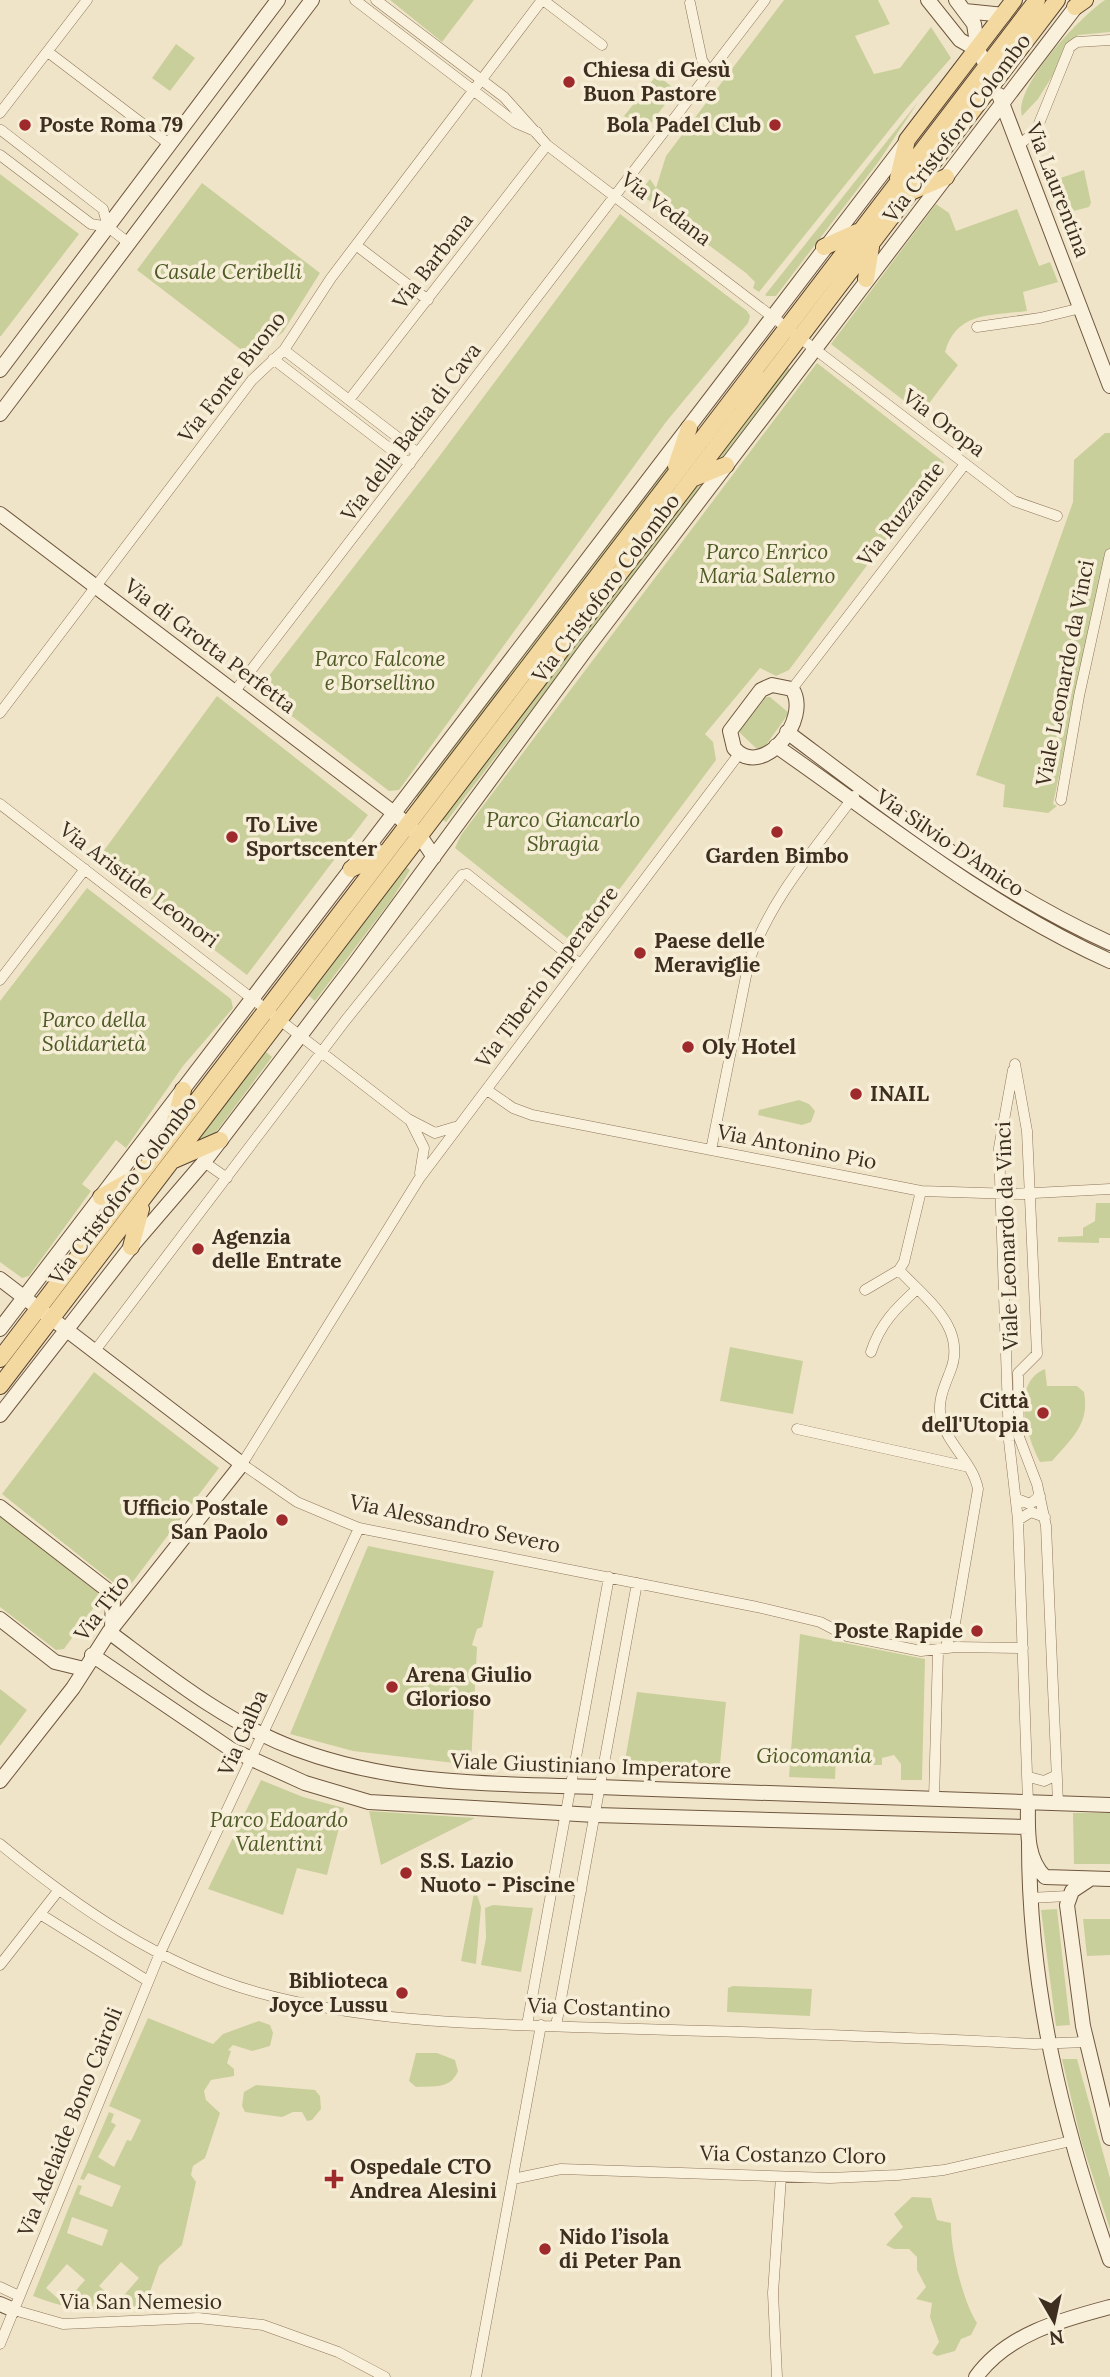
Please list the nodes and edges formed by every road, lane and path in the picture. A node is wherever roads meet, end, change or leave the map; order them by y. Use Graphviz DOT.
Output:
graph roads {
  1 [pos="87,0"];
  2 [pos="278,0"];
  3 [pos="312,0"];
  4 [pos="355,0"];
  5 [pos="376,0"];
  6 [pos="543,0"];
  7 [pos="765,0"];
  8 [pos="928,0"];
  9 [pos="1014,0"];
  10 [pos="1037,0"];
  11 [pos="1057,0"];
  12 [pos="1080,2"];
  13 [pos="690,3"];
  14 [pos="960,6"];
  15 [pos="1004,15"];
  16 [pos="1110,40"];
  17 [pos="602,45"];
  18 [pos="978,50"];
  19 [pos="48,52"];
  20 [pos="987,67"];
  21 [pos="710,73"];
  22 [pos="481,80"];
  23 [pos="995,83"];
  24 [pos="473,90"];
  25 [pos="1002,101"];
  26 [pos="0,113"];
  27 [pos="0,130"];
  28 [pos="537,132"];
  29 [pos="907,140"];
  30 [pos="169,144"];
  31 [pos="547,145"];
  32 [pos="1018,145"];
  33 [pos="0,155"];
  34 [pos="946,177"];
  35 [pos="904,188"];
  36 [pos="617,196"];
  37 [pos="108,227"];
  38 [pos="862,229"];
  39 [pos="872,243"];
  40 [pos="130,244"];
  41 [pos="824,247"];
  42 [pos="361,249"];
  43 [pos="866,279"];
  44 [pos="428,300"];
  45 [pos="1081,308"];
  46 [pos="773,316"];
  47 [pos="787,327"];
  48 [pos="977,327"];
  49 [pos="801,337"];
  50 [pos="815,348"];
  51 [pos="284,349"];
  52 [pos="273,359"];
  53 [pos="299,361"];
  54 [pos="0,370"];
  55 [pos="290,372"];
  56 [pos="1110,386"];
  57 [pos="349,400"];
  58 [pos="0,414"];
  59 [pos="689,428"];
  60 [pos="402,441"];
  61 [pos="395,452"];
  62 [pos="418,453"];
  63 [pos="410,464"];
  64 [pos="726,464"];
  65 [pos="965,464"];
  66 [pos="672,478"];
  67 [pos="692,479"];
  68 [pos="0,514"];
  69 [pos="1057,516"];
  70 [pos="1110,554"];
  71 [pos="96,586"];
  72 [pos="792,689"];
  73 [pos="235,691"];
  74 [pos="0,713"];
  75 [pos="787,732"];
  76 [pos="776,746"];
  77 [pos="738,754"];
  78 [pos="861,787"];
  79 [pos="1061,800"];
  80 [pos="850,801"];
  81 [pos="0,804"];
  82 [pos="394,813"];
  83 [pos="408,824"];
  84 [pos="420,836"];
  85 [pos="388,850"];
  86 [pos="434,857"];
  87 [pos="85,869"];
  88 [pos="351,869"];
  89 [pos="1110,943"];
  90 [pos="1110,961"];
  91 [pos="580,964"];
  92 [pos="0,980"];
  93 [pos="253,998"];
  94 [pos="273,1014"];
  95 [pos="300,1035"];
  96 [pos="322,1051"];
  97 [pos="183,1090"];
  98 [pos="487,1090"];
  99 [pos="408,1119"];
  100 [pos="459,1125"];
  101 [pos="172,1134"];
  102 [pos="220,1140"];
  103 [pos="711,1150"];
  104 [pos="172,1161"];
  105 [pos="204,1162"];
  106 [pos="141,1175"];
  107 [pos="227,1178"];
  108 [pos="419,1179"];
  109 [pos="1110,1189"];
  110 [pos="921,1191"];
  111 [pos="1031,1193"];
  112 [pos="1000,1194"];
  113 [pos="101,1197"];
  114 [pos="144,1197"];
  115 [pos="131,1247"];
  116 [pos="899,1270"];
  117 [pos="0,1279"];
  118 [pos="865,1290"];
  119 [pos="920,1293"];
  120 [pos="24,1297"];
  121 [pos="45,1313"];
  122 [pos="0,1329"];
  123 [pos="67,1330"];
  124 [pos="94,1352"];
  125 [pos="871,1352"];
  126 [pos="0,1359"];
  127 [pos="0,1386"];
  128 [pos="0,1415"];
  129 [pos="797,1429"];
  130 [pos="242,1464"];
  131 [pos="969,1467"];
  132 [pos="1040,1496"];
  133 [pos="1017,1499"];
  134 [pos="0,1507"];
  135 [pos="1045,1517"];
  136 [pos="1018,1520"];
  137 [pos="359,1528"];
  138 [pos="609,1577"];
  139 [pos="637,1583"];
  140 [pos="0,1619"];
  141 [pos="110,1629"];
  142 [pos="1023,1648"];
  143 [pos="942,1650"];
  144 [pos="92,1656"];
  145 [pos="84,1670"];
  146 [pos="262,1735"];
  147 [pos="252,1760"];
  148 [pos="1055,1776"];
  149 [pos="1029,1777"];
  150 [pos="0,1781"];
  151 [pos="570,1787"];
  152 [pos="601,1788"];
  153 [pos="934,1799"];
  154 [pos="1028,1802"];
  155 [pos="1058,1803"];
  156 [pos="1110,1805"];
  157 [pos="565,1813"];
  158 [pos="595,1815"];
  159 [pos="1028,1827"];
  160 [pos="0,1844"];
  161 [pos="1029,1844"];
  162 [pos="1090,1879"];
  163 [pos="1110,1880"];
  164 [pos="552,1886"];
  165 [pos="58,1891"];
  166 [pos="581,1891"];
  167 [pos="1068,1896"];
  168 [pos="1029,1898"];
  169 [pos="40,1914"];
  170 [pos="160,1954"];
  171 [pos="0,1965"];
  172 [pos="148,1981"];
  173 [pos="527,2025"];
  174 [pos="541,2025"];
  175 [pos="556,2026"];
  176 [pos="1086,2042"];
  177 [pos="1048,2044"];
  178 [pos="1110,2138"];
  179 [pos="1071,2141"];
  180 [pos="781,2177"];
  181 [pos="513,2179"];
  182 [pos="1110,2260"];
  183 [pos="0,2287"];
  184 [pos="11,2304"];
  185 [pos="1110,2307"];
  186 [pos="4,2324"];
  187 [pos="0,2344"];
  188 [pos="385,2377"];
  189 [pos="476,2377"];
  190 [pos="777,2377"];
  191 [pos="976,2377"];
  1 -- 19 [label="street"];
  2 -- 30 [label="street"];
  3 -- 40 [label="street"];
  4 -- 24 [label="street, Via Vedana"];
  5 -- 22 [label="street, Via Vedana"];
  6 -- 17 [label="street"];
  6 -- 22 [label="street, Via Fonte Buono"];
  7 -- 21 [label="street, Via della Badia di Cava"];
  8 -- 18 [label="street, Via Laurentina"];
  9 -- 15 [label="main road, Via Cristoforo Colombo"];
  10 -- 20 [label="main road, Via Cristoforo Colombo"];
  11 -- 23 [label="main road, Via Cristoforo Colombo"];
  12 -- 25 [label="street, Via Cristoforo Colombo"];
  13 -- 21 [label="street"];
  14 -- 15 [label="street"];
  14 -- 18 [label="street, Via Laurentina"];
  15 -- 18 [label="main road, Via Cristoforo Colombo"];
  16 -- 32 [label="street"];
  18 -- 20 [label="street, Via Laurentina"];
  18 -- 29 [label="main road, Via Cristoforo Colombo"];
  19 -- 26 [label="street"];
  19 -- 30 [label="street"];
  20 -- 23 [label="street, Via Laurentina"];
  20 -- 35 [label="main road, Via Cristoforo Colombo"];
  21 -- 36 [label="street, Via della Badia di Cava"];
  22 -- 24 [label="street, Via Fonte Buono"];
  22 -- 28 [label="street, Via Vedana"];
  23 -- 25 [label="street, Via Laurentina"];
  23 -- 35 [label="main road, Via Cristoforo Colombo"];
  24 -- 28 [label="street, Via Vedana"];
  24 -- 51 [label="street, Via Fonte Buono"];
  25 -- 32 [label="street, Via Laurentina"];
  25 -- 34 [label="street, Via Cristoforo Colombo"];
  27 -- 37 [label="street"];
  28 -- 31 [label="street, Via Vedana"];
  29 -- 35 [label="main road"];
  29 -- 41 [label="street, Via Cristoforo Colombo"];
  30 -- 37 [label="street"];
  31 -- 36 [label="street, Via Vedana"];
  31 -- 44 [label="street, Via Barbana"];
  32 -- 45 [label="street, Via Laurentina"];
  33 -- 37 [label="street"];
  34 -- 35 [label="main road"];
  34 -- 43 [label="street, Via Cristoforo Colombo"];
  35 -- 38 [label="main road, Via Cristoforo Colombo"];
  35 -- 39 [label="main road, Via Cristoforo Colombo"];
  36 -- 46 [label="street, Via Vedana"];
  36 -- 62 [label="street, Via della Badia di Cava"];
  37 -- 40 [label="street"];
  37 -- 54 [label="street"];
  38 -- 41 [label="main road"];
  38 -- 47 [label="main road, Via Cristoforo Colombo"];
  39 -- 43 [label="main road"];
  39 -- 49 [label="main road, Via Cristoforo Colombo"];
  40 -- 58 [label="street"];
  41 -- 46 [label="street, Via Cristoforo Colombo"];
  42 -- 44 [label="street"];
  43 -- 50 [label="street, Via Cristoforo Colombo"];
  44 -- 57 [label="street, Via Barbana"];
  45 -- 48 [label="street"];
  45 -- 56 [label="street, Via Laurentina"];
  46 -- 47 [label="street"];
  46 -- 59 [label="street, Via Cristoforo Colombo"];
  47 -- 49 [label="street"];
  47 -- 66 [label="main road, Via Cristoforo Colombo"];
  49 -- 50 [label="street"];
  49 -- 67 [label="main road, Via Cristoforo Colombo"];
  50 -- 64 [label="street, Via Cristoforo Colombo"];
  50 -- 65 [label="street, Via Oropa"];
  51 -- 52 [label="street, Via Fonte Buono"];
  51 -- 53 [label="street"];
  52 -- 55 [label="street"];
  52 -- 71 [label="street, Via Fonte Buono"];
  53 -- 55 [label="street"];
  53 -- 57 [label="street"];
  55 -- 61 [label="street"];
  57 -- 60 [label="street"];
  59 -- 66 [label="main road"];
  59 -- 82 [label="street, Via Cristoforo Colombo"];
  60 -- 61 [label="street"];
  60 -- 62 [label="street"];
  61 -- 63 [label="street"];
  62 -- 63 [label="street, Via della Badia di Cava"];
  63 -- 73 [label="street, Via della Badia di Cava"];
  64 -- 67 [label="main road"];
  64 -- 86 [label="street, Via Cristoforo Colombo"];
  65 -- 69 [label="street, Via Oropa"];
  65 -- 72 [label="street, Via Ruzzante"];
  66 -- 83 [label="main road, Via Cristoforo Colombo"];
  67 -- 84 [label="main road, Via Cristoforo Colombo"];
  68 -- 71 [label="street, Via di Grotta Perfetta"];
  70 -- 79 [label="street, Viale Leonardo da Vinci"];
  71 -- 73 [label="street, Via di Grotta Perfetta"];
  71 -- 74 [label="street, Via Fonte Buono"];
  72 -- 75 [label="street"];
  72 -- 77 [label="street"];
  73 -- 82 [label="street, Via di Grotta Perfetta"];
  75 -- 76 [label="street"];
  75 -- 78 [label="street, Via Silvio D'Amico"];
  76 -- 77 [label="street"];
  76 -- 80 [label="street, Via Silvio D'Amico"];
  77 -- 91 [label="street, Via Tiberio Imperatore"];
  78 -- 80 [label="street"];
  78 -- 89 [label="street, Via Silvio D'Amico"];
  80 -- 90 [label="street, Via Silvio D'Amico"];
  80 -- 103 [label="street"];
  81 -- 87 [label="street, Via Aristide Leonori"];
  82 -- 83 [label="street"];
  82 -- 88 [label="street, Via Cristoforo Colombo"];
  83 -- 84 [label="street"];
  83 -- 85 [label="main road, Via Cristoforo Colombo"];
  84 -- 86 [label="street"];
  84 -- 94 [label="main road, Via Cristoforo Colombo"];
  85 -- 88 [label="main road"];
  85 -- 94 [label="main road, Via Cristoforo Colombo"];
  86 -- 95 [label="street, Via Cristoforo Colombo"];
  87 -- 92 [label="street"];
  87 -- 93 [label="street, Via Aristide Leonori"];
  88 -- 93 [label="street, Via Cristoforo Colombo"];
  91 -- 96 [label="street"];
  91 -- 98 [label="street, Via Tiberio Imperatore"];
  93 -- 94 [label="street"];
  93 -- 97 [label="street, Via Cristoforo Colombo"];
  94 -- 95 [label="street"];
  94 -- 101 [label="main road, Via Cristoforo Colombo"];
  94 -- 104 [label="main road, Via Cristoforo Colombo"];
  95 -- 96 [label="street"];
  95 -- 102 [label="street, Via Cristoforo Colombo"];
  96 -- 99 [label="street"];
  96 -- 107 [label="street"];
  97 -- 101 [label="main road"];
  97 -- 113 [label="street, Via Cristoforo Colombo"];
  98 -- 100 [label="street, Via Tiberio Imperatore"];
  98 -- 103 [label="street, Via Antonino Pio"];
  99 -- 100 [label="street"];
  99 -- 108 [label="street"];
  100 -- 108 [label="street"];
  101 -- 106 [label="main road, Via Cristoforo Colombo"];
  102 -- 104 [label="main road"];
  102 -- 105 [label="street, Via Cristoforo Colombo"];
  103 -- 110 [label="street, Via Antonino Pio"];
  104 -- 114 [label="main road, Via Cristoforo Colombo"];
  105 -- 107 [label="street"];
  105 -- 115 [label="street, Via Cristoforo Colombo"];
  106 -- 113 [label="main road"];
  106 -- 121 [label="main road, Via Cristoforo Colombo"];
  107 -- 124 [label="street"];
  108 -- 130 [label="street"];
  109 -- 111 [label="street, Via Antonino Pio"];
  110 -- 112 [label="street, Via Antonino Pio"];
  110 -- 116 [label="street"];
  111 -- 112 [label="street, Via Antonino Pio"];
  111 -- 112 [label="street, Viale Leonardo da Vinci"];
  111 -- 132 [label="street, Viale Leonardo da Vinci"];
  112 -- 133 [label="street, Viale Leonardo da Vinci"];
  113 -- 120 [label="street, Via Cristoforo Colombo"];
  114 -- 115 [label="main road"];
  114 -- 121 [label="main road, Via Cristoforo Colombo"];
  115 -- 123 [label="street, Via Cristoforo Colombo"];
  116 -- 118 [label="street"];
  116 -- 119 [label="street"];
  117 -- 120 [label="street, Via Alessandro Severo"];
  119 -- 125 [label="street"];
  119 -- 131 [label="street"];
  120 -- 121 [label="street, Via Alessandro Severo"];
  120 -- 122 [label="street, Via Cristoforo Colombo"];
  121 -- 123 [label="street, Via Alessandro Severo"];
  121 -- 126 [label="main road, Via Cristoforo Colombo"];
  121 -- 127 [label="main road, Via Cristoforo Colombo"];
  123 -- 124 [label="street, Via Alessandro Severo"];
  123 -- 128 [label="street, Via Cristoforo Colombo"];
  124 -- 130 [label="street, Via Alessandro Severo"];
  129 -- 131 [label="street"];
  130 -- 137 [label="street, Via Alessandro Severo"];
  130 -- 141 [label="street, Via Tito"];
  131 -- 143 [label="street"];
  132 -- 133 [label="street"];
  132 -- 135 [label="street, Viale Leonardo da Vinci"];
  133 -- 136 [label="street, Viale Leonardo da Vinci"];
  134 -- 141 [label="street"];
  135 -- 136 [label="street"];
  135 -- 148 [label="street, Viale Leonardo da Vinci"];
  136 -- 142 [label="street, Viale Leonardo da Vinci"];
  137 -- 138 [label="street, Via Alessandro Severo"];
  137 -- 146 [label="street, Via Galba"];
  138 -- 139 [label="street, Via Alessandro Severo"];
  138 -- 151 [label="street"];
  139 -- 143 [label="street, Via Alessandro Severo"];
  139 -- 152 [label="street"];
  140 -- 145 [label="street"];
  141 -- 144 [label="street, Via Tito"];
  141 -- 146 [label="street, Viale Giustiniano Imperatore"];
  142 -- 143 [label="street, Via Alessandro Severo"];
  142 -- 149 [label="street, Viale Leonardo da Vinci"];
  143 -- 153 [label="street"];
  144 -- 145 [label="street, Via Tito"];
  144 -- 147 [label="street"];
  145 -- 150 [label="street, Via Tito"];
  146 -- 147 [label="street, Via Galba"];
  146 -- 151 [label="street, Viale Giustiniano Imperatore"];
  147 -- 157 [label="street"];
  147 -- 170 [label="street, Via Galba"];
  148 -- 149 [label="street"];
  148 -- 155 [label="street, Viale Leonardo da Vinci"];
  149 -- 154 [label="street, Viale Leonardo da Vinci"];
  151 -- 152 [label="street, Viale Giustiniano Imperatore"];
  151 -- 157 [label="street"];
  152 -- 153 [label="street, Viale Giustiniano Imperatore"];
  152 -- 158 [label="street"];
  153 -- 154 [label="street, Viale Giustiniano Imperatore"];
  154 -- 155 [label="street, Viale Giustiniano Imperatore"];
  154 -- 159 [label="street"];
  155 -- 156 [label="street, Viale Giustiniano Imperatore"];
  157 -- 158 [label="street"];
  157 -- 164 [label="street"];
  158 -- 159 [label="street"];
  158 -- 166 [label="street"];
  159 -- 161 [label="street"];
  160 -- 165 [label="street"];
  161 -- 162 [label="street"];
  161 -- 168 [label="street"];
  162 -- 163 [label="street"];
  162 -- 167 [label="street"];
  164 -- 166 [label="street"];
  164 -- 173 [label="street"];
  165 -- 169 [label="street"];
  165 -- 170 [label="street, Via Costantino"];
  166 -- 175 [label="street"];
  167 -- 168 [label="street"];
  167 -- 176 [label="street"];
  168 -- 177 [label="street"];
  169 -- 171 [label="street"];
  169 -- 172 [label="street"];
  170 -- 172 [label="street, Via Adelaide Bono Cairoli"];
  170 -- 173 [label="street, Via Costantino"];
  172 -- 184 [label="street, Via Adelaide Bono Cairoli"];
  173 -- 174 [label="street, Via Costantino"];
  174 -- 175 [label="street, Via Costantino"];
  174 -- 181 [label="street"];
  175 -- 177 [label="street, Via Costantino"];
  176 -- 177 [label="street"];
  176 -- 178 [label="street"];
  177 -- 179 [label="street"];
  179 -- 180 [label="street, Via Costanzo Cloro"];
  179 -- 182 [label="street"];
  180 -- 181 [label="street, Via Costanzo Cloro"];
  180 -- 190 [label="street"];
  181 -- 189 [label="street"];
  183 -- 184 [label="street, Via San Nemesio"];
  184 -- 186 [label="street, Via Adelaide Bono Cairoli"];
  184 -- 188 [label="street, Via San Nemesio"];
  185 -- 191 [label="street"];
  186 -- 187 [label="street, Via Adelaide Bono Cairoli"];
}
